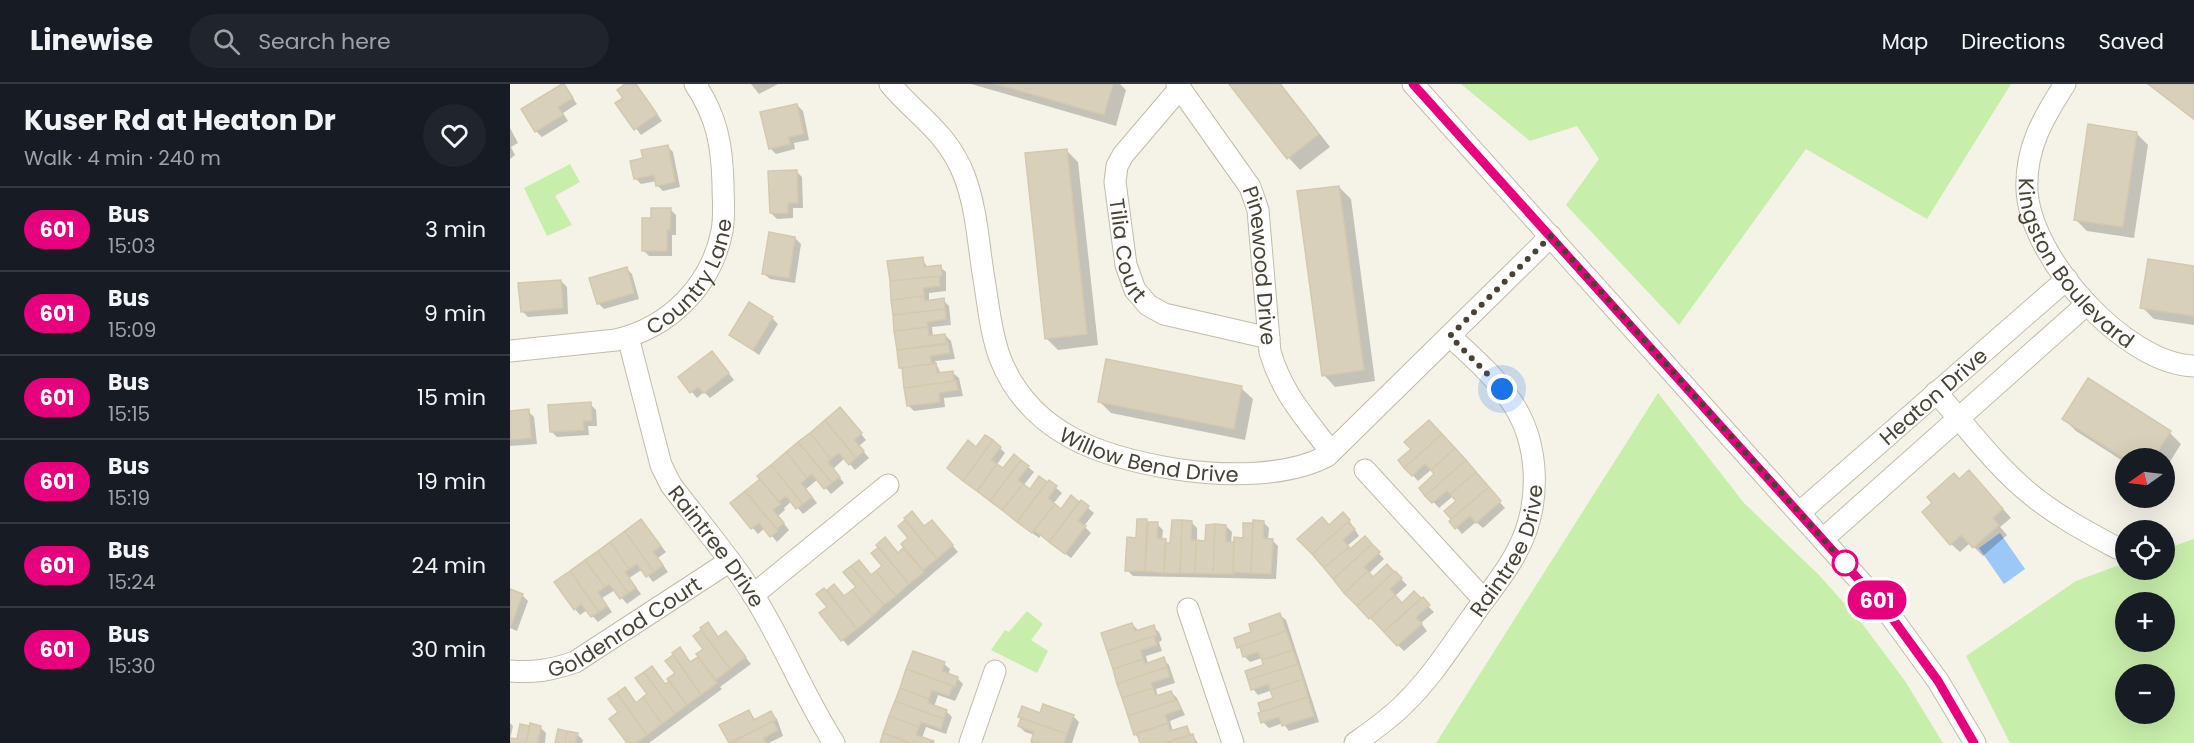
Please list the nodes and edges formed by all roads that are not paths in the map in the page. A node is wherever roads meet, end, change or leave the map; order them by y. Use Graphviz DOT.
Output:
graph roads {
  1 [pos="695,84"];
  2 [pos="890,84"];
  3 [pos="1413,84"];
  4 [pos="2065,84"];
  5 [pos="1179,86"];
  6 [pos="1551,236"];
  7 [pos="2067,279"];
  8 [pos="2087,304"];
  9 [pos="1450,336"];
  10 [pos="628,337"];
  11 [pos="1269,338"];
  12 [pos="510,351"];
  13 [pos="2194,366"];
  14 [pos="1936,392"];
  15 [pos="1958,418"];
  16 [pos="1331,452"];
  17 [pos="1365,470"];
  18 [pos="888,485"];
  19 [pos="1799,513"];
  20 [pos="1823,539"];
  21 [pos="2115,547"];
  22 [pos="730,561"];
  23 [pos="753,595"];
  24 [pos="1484,600"];
  25 [pos="1188,609"];
  26 [pos="510,671"];
  27 [pos="995,671"];
  28 [pos="834,743"];
  29 [pos="970,743"];
  30 [pos="1233,743"];
  31 [pos="1355,743"];
  32 [pos="1974,743"];
  1 -- 10 [label="street, Country Lane"];
  2 -- 16 [label="street, Willow Bend Drive"];
  3 -- 6 [label="street"];
  4 -- 7 [label="street, Kingston Boulevard"];
  5 -- 11 [label="street, Pinewood Drive"];
  5 -- 11 [label="street, Tilia Court"];
  6 -- 9 [label="street, Willow Bend Drive"];
  6 -- 19 [label="street"];
  7 -- 8 [label="street, Kingston Boulevard"];
  7 -- 14 [label="street, Heaton Drive"];
  8 -- 13 [label="street, Kingston Boulevard"];
  8 -- 15 [label="street, Heaton Drive"];
  9 -- 16 [label="street, Willow Bend Drive"];
  9 -- 24 [label="street, Raintree Drive"];
  10 -- 12 [label="street, Country Lane"];
  10 -- 22 [label="street, Raintree Drive"];
  11 -- 16 [label="street, Pinewood Drive"];
  14 -- 15 [label="street"];
  14 -- 19 [label="street, Heaton Drive"];
  15 -- 20 [label="street, Heaton Drive"];
  15 -- 21 [label="street"];
  17 -- 24 [label="street"];
  18 -- 23 [label="street"];
  19 -- 20 [label="street"];
  20 -- 32 [label="street"];
  22 -- 23 [label="street, Raintree Drive"];
  22 -- 26 [label="street, Goldenrod Court"];
  23 -- 28 [label="street, Raintree Drive"];
  24 -- 31 [label="street, Raintree Drive"];
  25 -- 30 [label="street"];
  27 -- 29 [label="street"];
}
